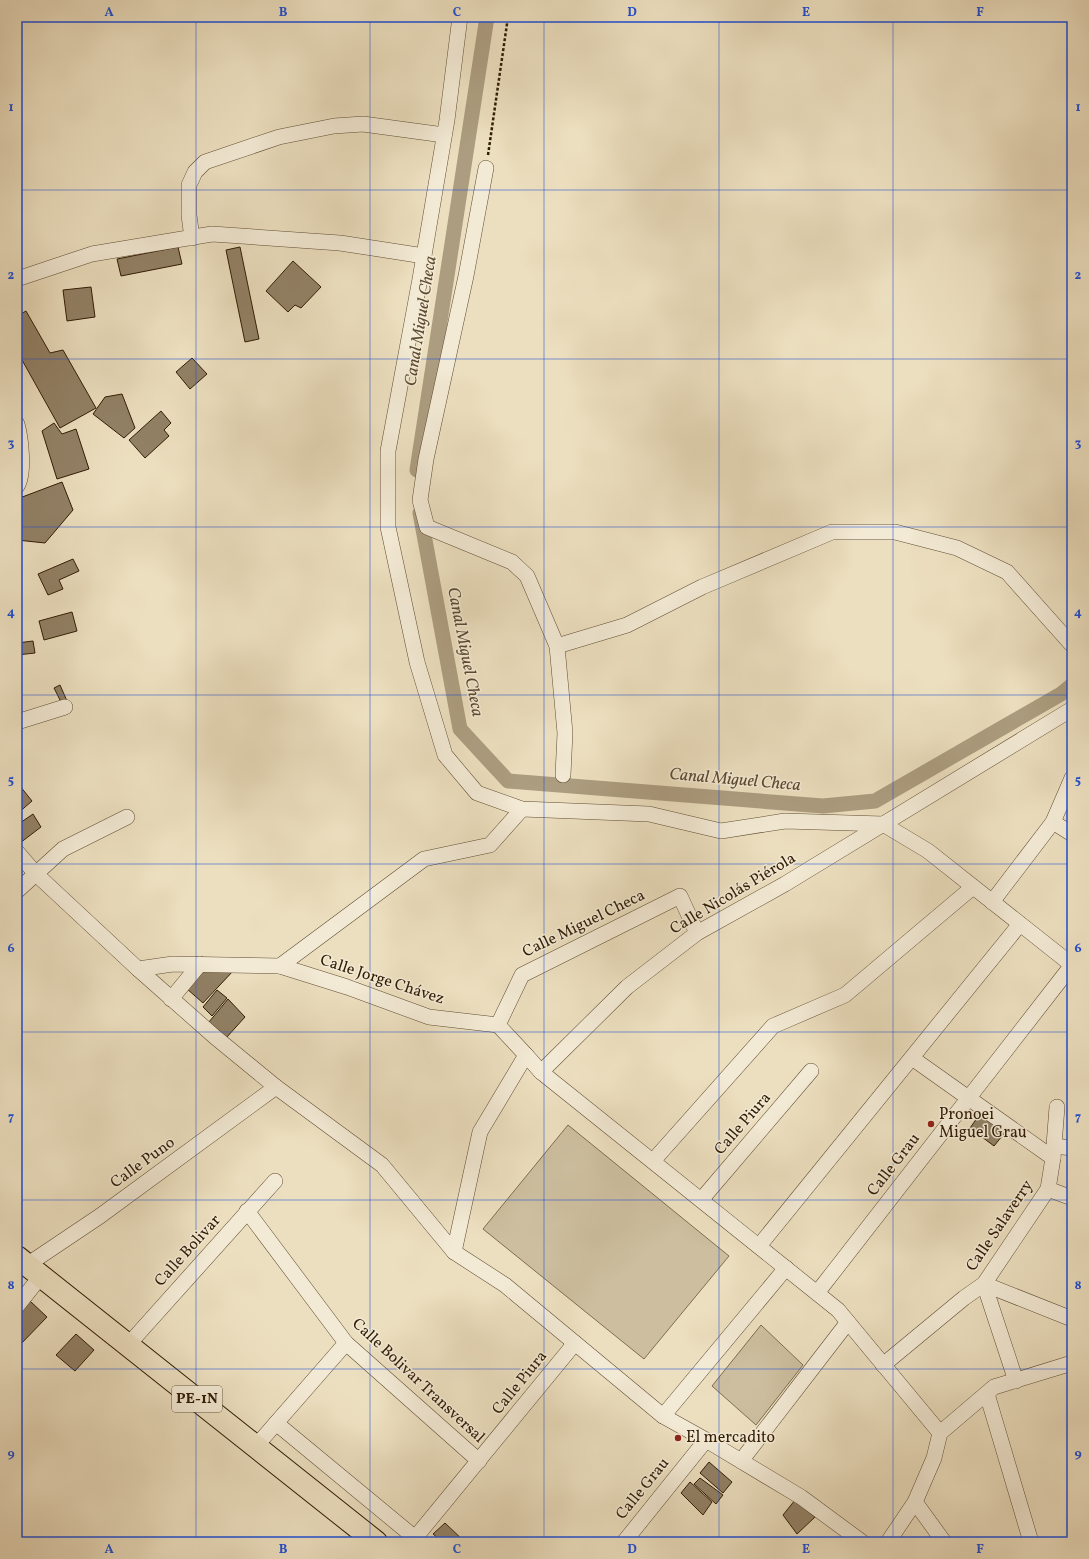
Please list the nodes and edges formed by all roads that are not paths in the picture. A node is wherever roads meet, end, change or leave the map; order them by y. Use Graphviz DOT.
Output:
graph roads {
  1 [pos="460,17"];
  2 [pos="444,135"];
  3 [pos="486,168"];
  4 [pos="192,238"];
  5 [pos="424,256"];
  6 [pos="17,279"];
  7 [pos="17,424"];
  8 [pos="17,486"];
  9 [pos="1071,643"];
  10 [pos="557,646"];
  11 [pos="65,707"];
  12 [pos="1072,709"];
  13 [pos="17,722"];
  14 [pos="563,775"];
  15 [pos="1072,778"];
  16 [pos="522,809"];
  17 [pos="127,817"];
  18 [pos="1053,822"];
  19 [pos="883,824"];
  20 [pos="1072,834"];
  21 [pos="17,852"];
  22 [pos="36,874"];
  23 [pos="973,887"];
  24 [pos="17,891"];
  25 [pos="992,902"];
  26 [pos="1020,924"];
  27 [pos="697,933"];
  28 [pos="173,964"];
  29 [pos="200,964"];
  30 [pos="1072,965"];
  31 [pos="280,966"];
  32 [pos="138,969"];
  33 [pos="167,996"];
  34 [pos="498,1024"];
  35 [pos="526,1055"];
  36 [pos="912,1058"];
  37 [pos="811,1071"];
  38 [pos="541,1072"];
  39 [pos="276,1087"];
  40 [pos="969,1098"];
  41 [pos="1058,1107"];
  42 [pos="1072,1148"];
  43 [pos="1054,1152"];
  44 [pos="653,1161"];
  45 [pos="275,1181"];
  46 [pos="1048,1189"];
  47 [pos="1072,1198"];
  48 [pos="701,1200"];
  49 [pos="247,1211"];
  50 [pos="759,1246"];
  51 [pos="454,1252"];
  52 [pos="28,1266"];
  53 [pos="786,1268"];
  54 [pos="984,1284"];
  55 [pos="817,1293"];
  56 [pos="17,1306"];
  57 [pos="1072,1319"];
  58 [pos="848,1322"];
  59 [pos="346,1343"];
  60 [pos="575,1343"];
  61 [pos="128,1345"];
  62 [pos="1072,1364"];
  63 [pos="883,1365"];
  64 [pos="1016,1381"];
  65 [pos="987,1394"];
  66 [pos="663,1416"];
  67 [pos="276,1423"];
  68 [pos="940,1433"];
  69 [pos="706,1440"];
  70 [pos="256,1446"];
  71 [pos="479,1461"];
  72 [pos="741,1461"];
  73 [pos="915,1502"];
  74 [pos="418,1540"];
  75 [pos="376,1542"];
  76 [pos="624,1542"];
  77 [pos="862,1542"];
  78 [pos="888,1542"];
  79 [pos="944,1542"];
  80 [pos="1032,1542"];
  1 -- 2 [label="street"];
  2 -- 4 [label="street"];
  2 -- 5 [label="street"];
  3 -- 10 [label="street"];
  4 -- 5 [label="street"];
  4 -- 6 [label="street"];
  5 -- 16 [label="street"];
  7 -- 8 [label="street"];
  9 -- 10 [label="street"];
  10 -- 14 [label="street"];
  11 -- 13 [label="street"];
  12 -- 19 [label="street, Calle Nicolás Piérola"];
  15 -- 18 [label="street"];
  16 -- 19 [label="street"];
  16 -- 31 [label="street"];
  17 -- 22 [label="street"];
  18 -- 20 [label="street"];
  18 -- 25 [label="street"];
  19 -- 23 [label="street"];
  19 -- 27 [label="street, Calle Nicolás Piérola"];
  21 -- 22 [label="street"];
  22 -- 24 [label="street"];
  22 -- 32 [label="street"];
  23 -- 25 [label="street"];
  23 -- 44 [label="street"];
  25 -- 26 [label="street"];
  26 -- 30 [label="street"];
  26 -- 36 [label="street"];
  27 -- 34 [label="street, Calle Miguel Checa"];
  27 -- 38 [label="street, Calle Nicolás Piérola"];
  28 -- 29 [label="street, Calle Jorge Chávez"];
  28 -- 32 [label="street, Calle Jorge Chávez"];
  28 -- 33 [label="street"];
  29 -- 31 [label="street, Calle Jorge Chávez"];
  29 -- 33 [label="street"];
  30 -- 40 [label="street, Calle Grau"];
  31 -- 34 [label="street, Calle Jorge Chávez"];
  32 -- 33 [label="street"];
  33 -- 39 [label="street"];
  34 -- 35 [label="street"];
  35 -- 38 [label="street"];
  35 -- 51 [label="street"];
  36 -- 40 [label="street"];
  36 -- 50 [label="street"];
  37 -- 48 [label="street, Calle Piura"];
  38 -- 44 [label="street"];
  39 -- 51 [label="street"];
  39 -- 52 [label="street, Calle Puno"];
  40 -- 43 [label="street"];
  40 -- 55 [label="street, Calle Grau"];
  41 -- 43 [label="street, Calle Salaverry"];
  42 -- 43 [label="street"];
  43 -- 46 [label="street, Calle Salaverry"];
  44 -- 48 [label="street"];
  45 -- 49 [label="street, Calle Bolivar"];
  46 -- 47 [label="street"];
  46 -- 54 [label="street, Calle Salaverry"];
  48 -- 50 [label="street"];
  49 -- 59 [label="street, Calle Bolivar Transversal"];
  49 -- 61 [label="street, Calle Bolivar"];
  50 -- 53 [label="street"];
  51 -- 60 [label="street"];
  52 -- 56 [label="street, Calle Puno"];
  52 -- 61 [label="highway, PE-1N"];
  53 -- 55 [label="street"];
  53 -- 66 [label="street"];
  54 -- 57 [label="street"];
  54 -- 63 [label="street, Calle Salaverry"];
  54 -- 64 [label="street"];
  55 -- 58 [label="street"];
  58 -- 63 [label="street"];
  58 -- 72 [label="street"];
  59 -- 67 [label="street"];
  59 -- 71 [label="street, Calle Bolivar Transversal"];
  60 -- 66 [label="street"];
  60 -- 71 [label="street, Calle Piura"];
  61 -- 70 [label="highway, PE-1N"];
  62 -- 64 [label="street"];
  63 -- 68 [label="street"];
  64 -- 65 [label="street"];
  65 -- 68 [label="street"];
  65 -- 80 [label="street"];
  66 -- 69 [label="street"];
  67 -- 70 [label="street"];
  67 -- 74 [label="street"];
  68 -- 73 [label="street"];
  69 -- 72 [label="street"];
  69 -- 76 [label="street, Calle Grau"];
  70 -- 75 [label="highway, PE-1N"];
  71 -- 74 [label="street, Calle Piura"];
  72 -- 77 [label="street"];
  73 -- 78 [label="street"];
  73 -- 79 [label="street"];
}
